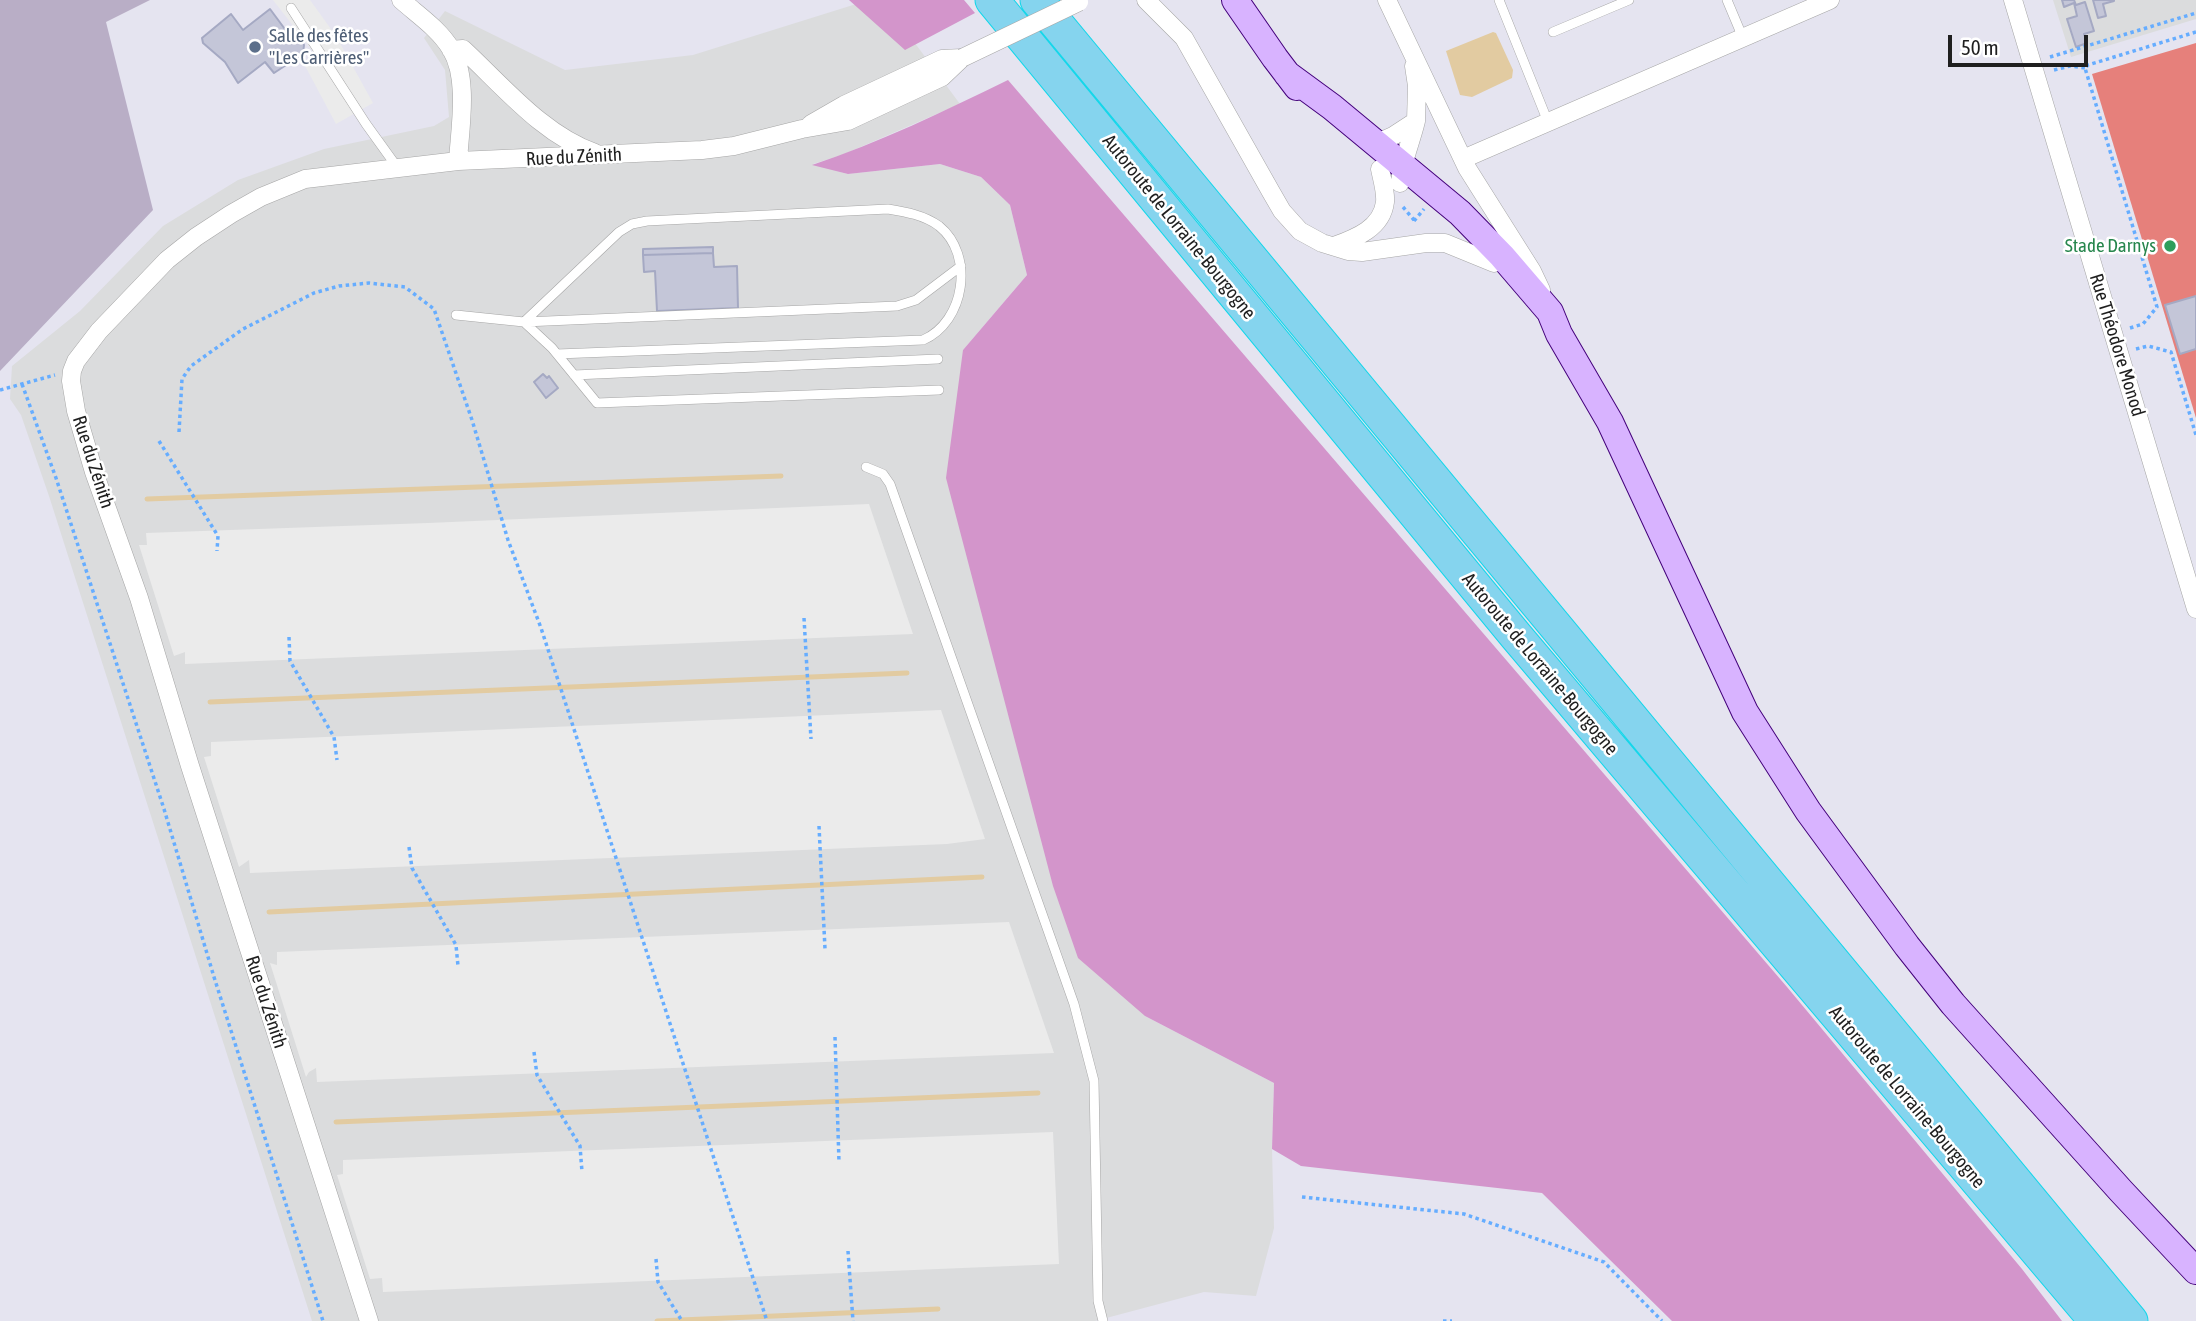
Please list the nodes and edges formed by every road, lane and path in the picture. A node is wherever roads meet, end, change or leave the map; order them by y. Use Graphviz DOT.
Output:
graph roads {
  1 [pos="401,0"];
  2 [pos="992,0"];
  3 [pos="1037,0"];
  4 [pos="1146,0"];
  5 [pos="1235,0"];
  6 [pos="1387,0"];
  7 [pos="1499,0"];
  8 [pos="1629,0"];
  9 [pos="1727,0"];
  10 [pos="1830,0"];
  11 [pos="2013,0"];
  12 [pos="1081,1"];
  13 [pos="290,8"];
  14 [pos="2196,13"];
  15 [pos="1553,32"];
  16 [pos="2196,32"];
  17 [pos="1743,38"];
  18 [pos="1411,49"];
  19 [pos="451,50"];
  20 [pos="2050,57"];
  21 [pos="2085,68"];
  22 [pos="2054,70"];
  23 [pos="1416,121"];
  24 [pos="1548,122"];
  25 [pos="603,155"];
  26 [pos="1463,159"];
  27 [pos="458,161"];
  28 [pos="398,169"];
  29 [pos="1388,172"];
  30 [pos="1426,243"];
  31 [pos="1334,246"];
  32 [pos="1494,263"];
  33 [pos="961,266"];
  34 [pos="456,315"];
  35 [pos="524,321"];
  36 [pos="1555,323"];
  37 [pos="2130,328"];
  38 [pos="2136,349"];
  39 [pos="557,354"];
  40 [pos="938,359"];
  41 [pos="72,371"];
  42 [pos="574,375"];
  43 [pos="22,384"];
  44 [pos="0,390"];
  45 [pos="939,390"];
  46 [pos="179,432"];
  47 [pos="2196,435"];
  48 [pos="159,441"];
  49 [pos="866,467"];
  50 [pos="217,551"];
  51 [pos="2196,609"];
  52 [pos="804,618"];
  53 [pos="289,637"];
  54 [pos="811,739"];
  55 [pos="337,760"];
  56 [pos="819,827"];
  57 [pos="410,847"];
  58 [pos="825,949"];
  59 [pos="458,966"];
  60 [pos="835,1038"];
  61 [pos="534,1052"];
  62 [pos="839,1162"];
  63 [pos="582,1172"];
  64 [pos="1302,1197"];
  65 [pos="848,1251"];
  66 [pos="656,1259"];
  67 [pos="2196,1271"];
  68 [pos="323,1321"];
  69 [pos="369,1321"];
  70 [pos="682,1321"];
  71 [pos="767,1321"];
  72 [pos="853,1321"];
  73 [pos="1103,1321"];
  74 [pos="1662,1321"];
  75 [pos="2096,1321"];
  76 [pos="2131,1321"];
  1 -- 19 [label="street"];
  2 -- 75 [label="highway, Autoroute de Lorraine-Bourgogne"];
  3 -- 76 [label="highway, Autoroute de Lorraine-Bourgogne"];
  4 -- 31 [label="street"];
  5 -- 29 [label="street"];
  6 -- 18 [label="street"];
  7 -- 24 [label="lane"];
  8 -- 15 [label="lane"];
  9 -- 17 [label="lane"];
  10 -- 17 [label="street"];
  11 -- 51 [label="street, Rue Théodore Monod"];
  12 -- 25 [label="street, Rue du Zénith, bridge"];
  13 -- 28 [label="lane"];
  14 -- 20 [label="path"];
  16 -- 21 [label="path"];
  17 -- 24 [label="street"];
  18 -- 23 [label="street"];
  18 -- 26 [label="street"];
  19 -- 25 [label="street"];
  19 -- 27 [label="street"];
  21 -- 22 [label="path"];
  21 -- 37 [label="path"];
  23 -- 29 [label="street"];
  23 -- 29 [label="street"];
  24 -- 26 [label="street"];
  25 -- 27 [label="street, Rue du Zénith"];
  26 -- 36 [label="street"];
  27 -- 28 [label="street, Rue du Zénith"];
  28 -- 41 [label="street, Rue du Zénith"];
  29 -- 30 [label="path"];
  29 -- 31 [label="street"];
  29 -- 32 [label="street"];
  29 -- 36 [label="street"];
  30 -- 31 [label="street"];
  30 -- 32 [label="street"];
  32 -- 36 [label="street"];
  33 -- 35 [label="lane"];
  33 -- 35 [label="lane"];
  33 -- 39 [label="lane"];
  34 -- 35 [label="lane"];
  35 -- 39 [label="lane"];
  36 -- 67 [label="street"];
  38 -- 47 [label="path"];
  39 -- 42 [label="lane"];
  40 -- 42 [label="lane"];
  41 -- 43 [label="path"];
  41 -- 69 [label="street, Rue du Zénith"];
  42 -- 45 [label="lane"];
  43 -- 44 [label="path"];
  43 -- 68 [label="path"];
  46 -- 71 [label="path"];
  48 -- 50 [label="path"];
  49 -- 73 [label="lane"];
  52 -- 54 [label="path"];
  53 -- 55 [label="path"];
  56 -- 58 [label="path"];
  57 -- 59 [label="path"];
  60 -- 62 [label="path"];
  61 -- 63 [label="path"];
  64 -- 74 [label="path"];
  65 -- 72 [label="path"];
  66 -- 70 [label="path"];
}
